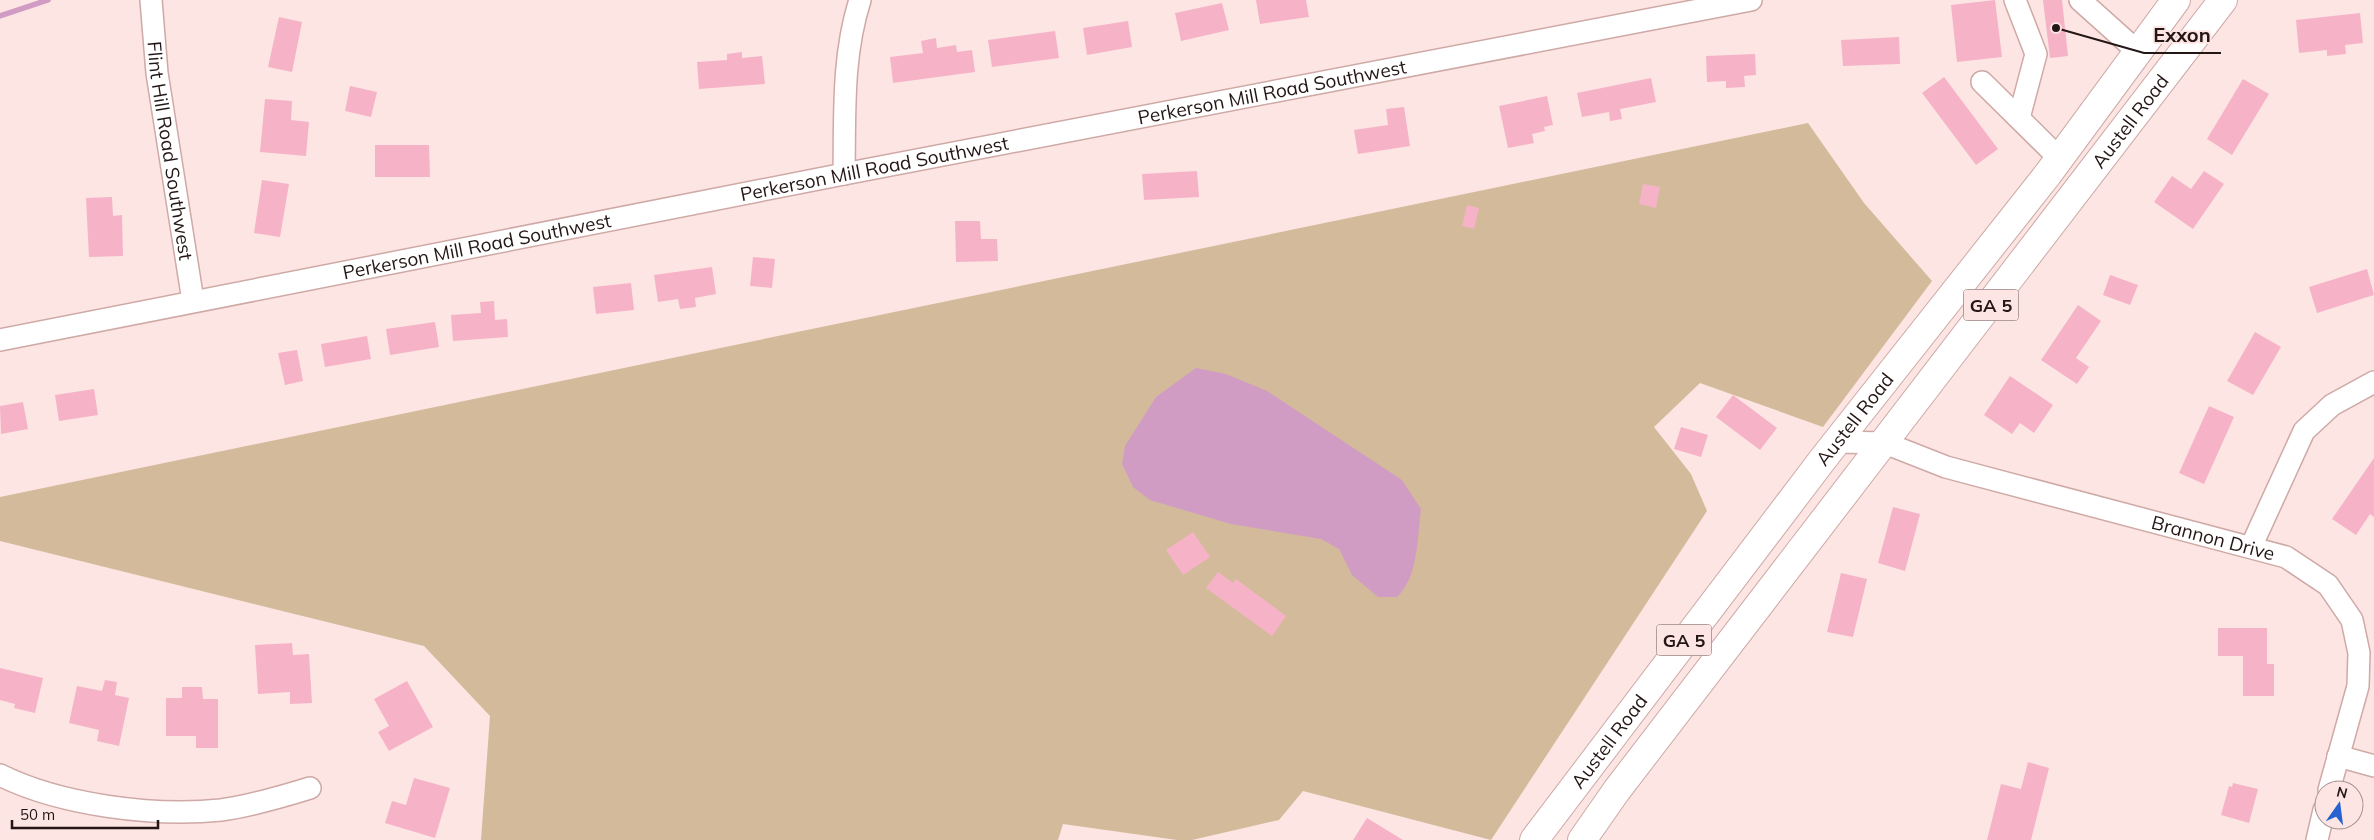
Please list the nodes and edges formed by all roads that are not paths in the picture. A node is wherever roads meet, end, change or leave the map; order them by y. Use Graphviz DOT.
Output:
graph roads {
  1 [pos="151,0"];
  2 [pos="860,0"];
  3 [pos="1750,0"];
  4 [pos="2015,0"];
  5 [pos="2080,0"];
  6 [pos="2223,0"];
  7 [pos="2174,2"];
  8 [pos="2138,52"];
  9 [pos="1982,82"];
  10 [pos="2019,118"];
  11 [pos="2059,158"];
  12 [pos="844,174"];
  13 [pos="192,301"];
  14 [pos="0,340"];
  15 [pos="2374,382"];
  16 [pos="1838,442"];
  17 [pos="1885,443"];
  18 [pos="2251,547"];
  19 [pos="2338,756"];
  20 [pos="2374,766"];
  21 [pos="0,775"];
  22 [pos="2332,780"];
  23 [pos="310,788"];
  24 [pos="1534,840"];
  25 [pos="1582,840"];
  1 -- 13 [label="street, Flint Hill Road Southwest"];
  2 -- 12 [label="street"];
  3 -- 12 [label="street, Perkerson Mill Road Southwest"];
  4 -- 10 [label="street"];
  5 -- 8 [label="street"];
  6 -- 17 [label="main road, Austell Road / GA 5"];
  7 -- 8 [label="main road, Austell Road / GA 5"];
  8 -- 11 [label="main road, Austell Road / GA 5"];
  9 -- 10 [label="street"];
  10 -- 11 [label="street"];
  11 -- 16 [label="main road, Austell Road / GA 5"];
  12 -- 13 [label="street, Perkerson Mill Road Southwest"];
  13 -- 14 [label="street, Perkerson Mill Road Southwest"];
  15 -- 18 [label="street"];
  16 -- 17 [label="street"];
  16 -- 24 [label="main road, Austell Road / GA 5"];
  17 -- 18 [label="street, Brannon Drive"];
  17 -- 25 [label="main road, Austell Road / GA 5"];
  18 -- 19 [label="street, Brannon Drive"];
  19 -- 20 [label="street"];
  19 -- 22 [label="street, Brannon Drive"];
  21 -- 23 [label="street"];
}
